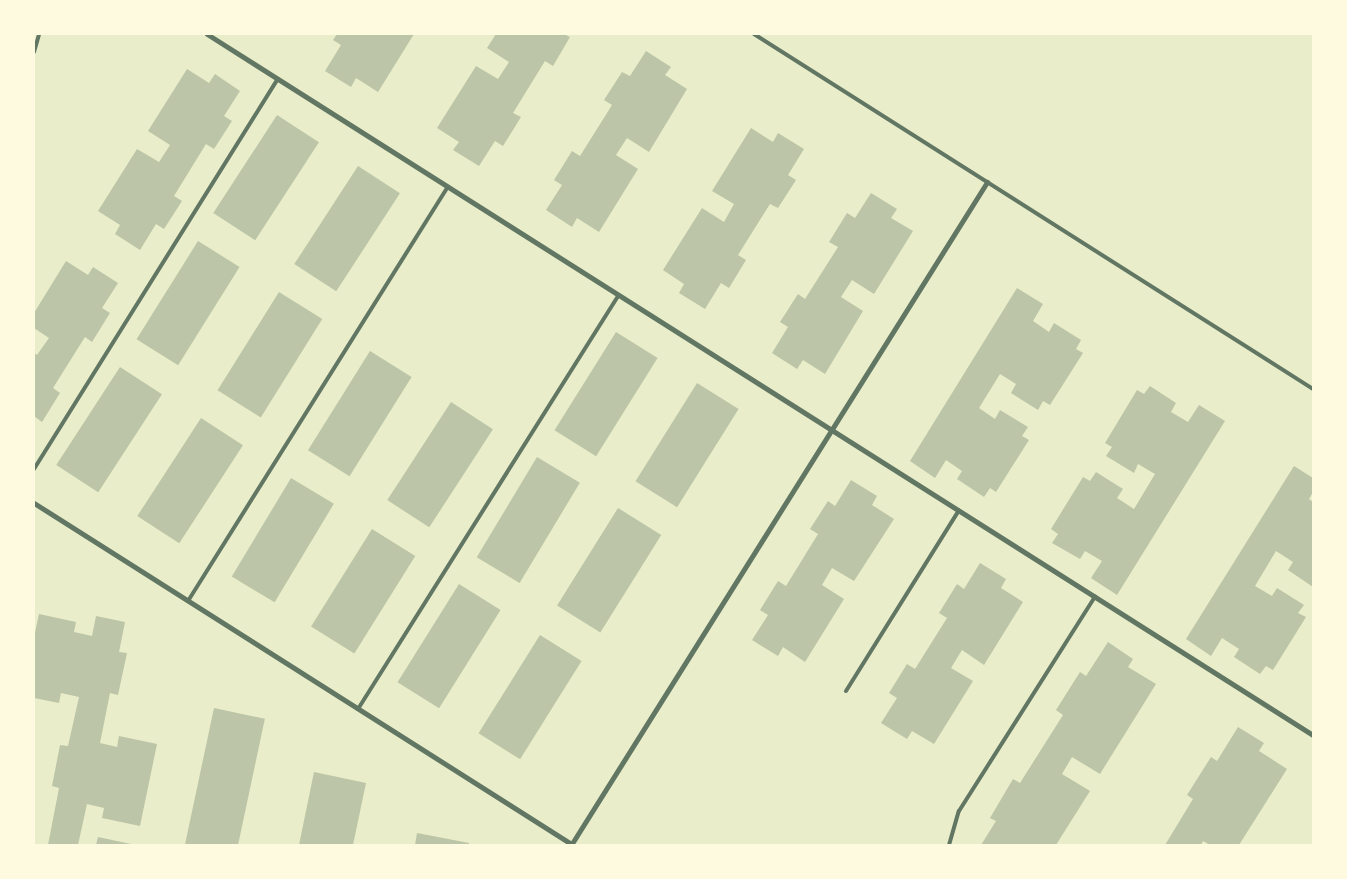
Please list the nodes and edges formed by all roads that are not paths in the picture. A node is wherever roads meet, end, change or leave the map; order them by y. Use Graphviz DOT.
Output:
graph roads {
  1 [pos="39,34"];
  2 [pos="207,34"];
  3 [pos="754,34"];
  4 [pos="34,52"];
  5 [pos="278,79"];
  6 [pos="986,182"];
  7 [pos="448,187"];
  8 [pos="619,295"];
  9 [pos="1313,389"];
  10 [pos="831,429"];
  11 [pos="34,469"];
  12 [pos="34,502"];
  13 [pos="959,510"];
  14 [pos="1095,597"];
  15 [pos="188,601"];
  16 [pos="846,690"];
  17 [pos="358,709"];
  18 [pos="1313,735"];
  19 [pos="571,845"];
  20 [pos="948,845"];
  1 -- 4 [label="lane"];
  2 -- 5 [label="street"];
  3 -- 6 [label="lane"];
  5 -- 7 [label="street"];
  5 -- 11 [label="lane"];
  6 -- 9 [label="lane"];
  6 -- 10 [label="street"];
  7 -- 8 [label="street"];
  7 -- 15 [label="lane"];
  8 -- 10 [label="street"];
  8 -- 17 [label="lane"];
  10 -- 13 [label="street"];
  10 -- 19 [label="street"];
  12 -- 15 [label="street"];
  13 -- 14 [label="street"];
  13 -- 16 [label="lane"];
  14 -- 18 [label="street"];
  14 -- 20 [label="lane"];
  15 -- 17 [label="street"];
  17 -- 19 [label="street"];
}
